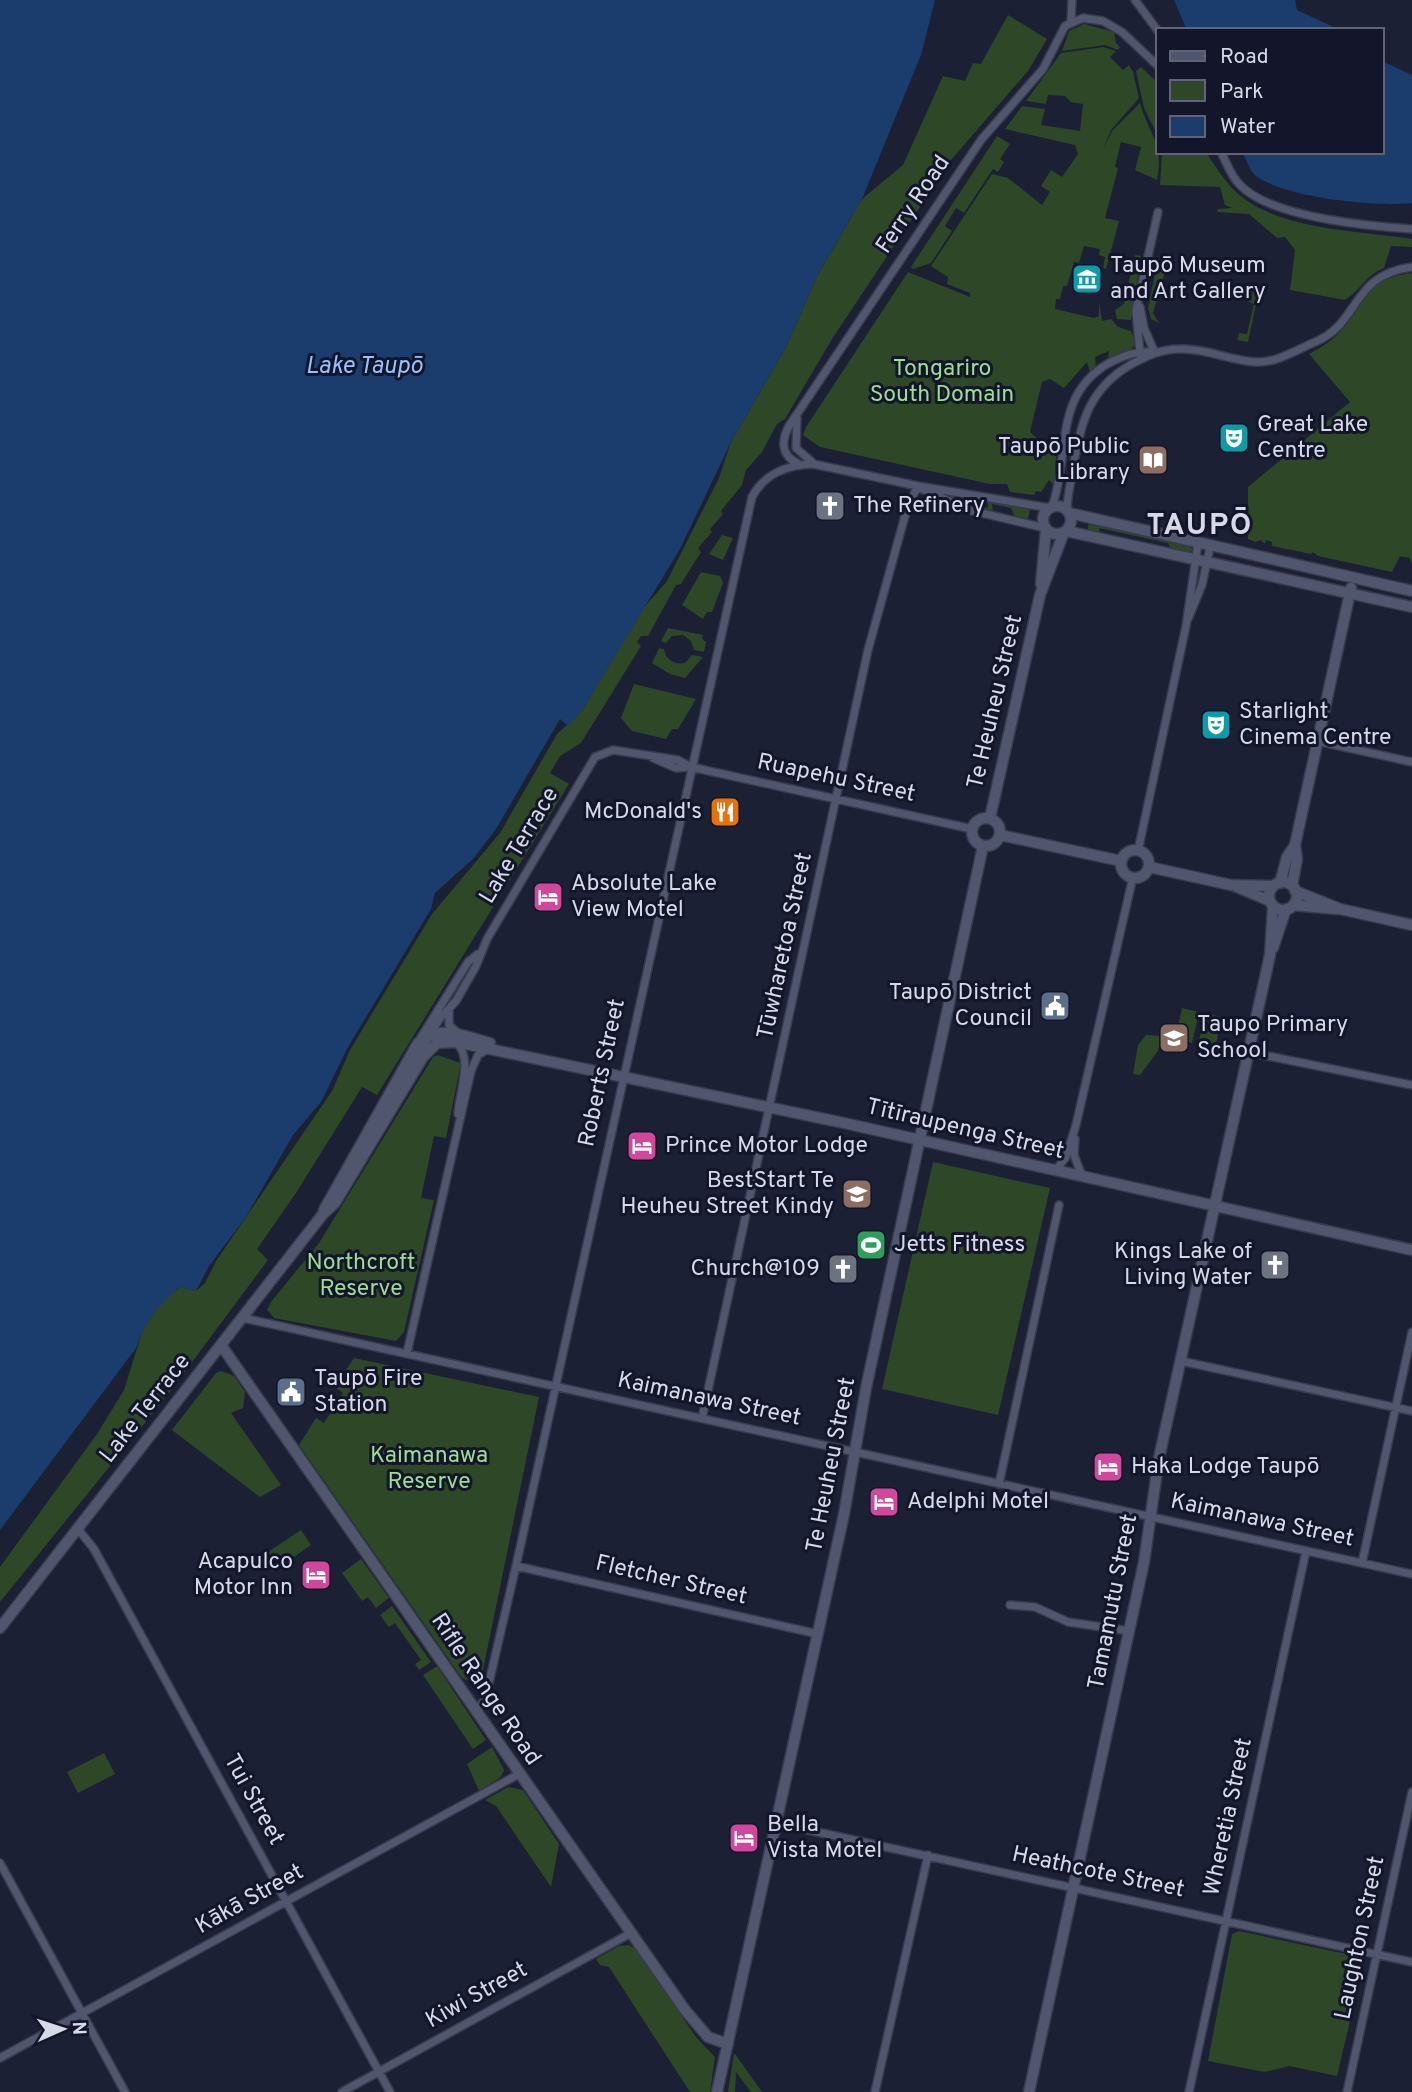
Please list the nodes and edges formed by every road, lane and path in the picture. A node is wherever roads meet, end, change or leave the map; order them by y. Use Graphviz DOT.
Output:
graph roads {
  1 [pos="1072,0"];
  2 [pos="1135,0"];
  3 [pos="1071,21"];
  4 [pos="1156,28"];
  5 [pos="1156,64"];
  6 [pos="1222,154"];
  7 [pos="1158,212"];
  8 [pos="1412,229"];
  9 [pos="1412,267"];
  10 [pos="1141,288"];
  11 [pos="1155,353"];
  12 [pos="1140,355"];
  13 [pos="797,418"];
  14 [pos="797,463"];
  15 [pos="813,464"];
  16 [pos="918,486"];
  17 [pos="1051,508"];
  18 [pos="1068,512"];
  19 [pos="1046,528"];
  20 [pos="1065,532"];
  21 [pos="1198,544"];
  22 [pos="1210,547"];
  23 [pos="1195,559"];
  24 [pos="1207,562"];
  25 [pos="1353,578"];
  26 [pos="1412,591"];
  27 [pos="1350,594"];
  28 [pos="1040,595"];
  29 [pos="1412,607"];
  30 [pos="1186,626"];
  31 [pos="1317,741"];
  32 [pos="595,757"];
  33 [pos="1412,762"];
  34 [pos="691,767"];
  35 [pos="837,799"];
  36 [pos="990,818"];
  37 [pos="972,829"];
  38 [pos="1000,835"];
  39 [pos="983,845"];
  40 [pos="1295,845"];
  41 [pos="1138,851"];
  42 [pos="1121,861"];
  43 [pos="1149,867"];
  44 [pos="1133,877"];
  45 [pos="1277,884"];
  46 [pos="1231,885"];
  47 [pos="1294,888"];
  48 [pos="1272,903"];
  49 [pos="1289,907"];
  50 [pos="1340,909"];
  51 [pos="1412,925"];
  52 [pos="479,954"];
  53 [pos="1270,955"];
  54 [pos="449,1008"];
  55 [pos="434,1032"];
  56 [pos="458,1038"];
  57 [pos="418,1043"];
  58 [pos="488,1049"];
  59 [pos="510,1052"];
  60 [pos="1248,1052"];
  61 [pos="623,1075"];
  62 [pos="1412,1085"];
  63 [pos="771,1107"];
  64 [pos="388,1116"];
  65 [pos="458,1118"];
  66 [pos="1076,1125"];
  67 [pos="918,1139"];
  68 [pos="1056,1170"];
  69 [pos="1082,1176"];
  70 [pos="1059,1205"];
  71 [pos="1215,1206"];
  72 [pos="323,1214"];
  73 [pos="1412,1250"];
  74 [pos="243,1318"];
  75 [pos="1412,1332"];
  76 [pos="222,1345"];
  77 [pos="407,1353"];
  78 [pos="1181,1361"];
  79 [pos="554,1385"];
  80 [pos="1396,1408"];
  81 [pos="1412,1411"];
  82 [pos="702,1418"];
  83 [pos="855,1452"];
  84 [pos="999,1483"];
  85 [pos="1151,1517"];
  86 [pos="78,1529"];
  87 [pos="1306,1551"];
  88 [pos="1362,1563"];
  89 [pos="516,1566"];
  90 [pos="1412,1574"];
  91 [pos="1010,1605"];
  92 [pos="0,1628"];
  93 [pos="1129,1631"];
  94 [pos="818,1634"];
  95 [pos="475,1711"];
  96 [pos="519,1774"];
  97 [pos="1412,1792"];
  98 [pos="776,1823"];
  99 [pos="928,1855"];
  100 [pos="0,1863"];
  101 [pos="1074,1887"];
  102 [pos="286,1902"];
  103 [pos="1226,1920"];
  104 [pos="631,1933"];
  105 [pos="1377,1954"];
  106 [pos="1412,1962"];
  107 [pos="83,2014"];
  108 [pos="728,2044"];
  109 [pos="0,2058"];
  110 [pos="379,2071"];
  111 [pos="125,2092"];
  112 [pos="342,2092"];
  113 [pos="390,2092"];
  114 [pos="717,2092"];
  115 [pos="875,2092"];
  116 [pos="1029,2092"];
  117 [pos="1189,2092"];
  118 [pos="1347,2092"];
  1 -- 3 [label="street"];
  2 -- 4 [label="street"];
  3 -- 5 [label="street"];
  3 -- 13 [label="street, Ferry Road"];
  6 -- 8 [label="street"];
  7 -- 10 [label="street"];
  9 -- 11 [label="street"];
  10 -- 11 [label="street"];
  10 -- 12 [label="street"];
  11 -- 12 [label="street"];
  12 -- 17 [label="street"];
  12 -- 18 [label="street"];
  13 -- 14 [label="street, Ferry Road"];
  13 -- 15 [label="street"];
  14 -- 15 [label="street"];
  14 -- 34 [label="street, Roberts Street"];
  15 -- 16 [label="street"];
  16 -- 17 [label="street"];
  16 -- 19 [label="street"];
  16 -- 35 [label="street, Tūwharetoa Street"];
  17 -- 18 [label="street"];
  17 -- 19 [label="street"];
  18 -- 20 [label="street"];
  18 -- 21 [label="street"];
  19 -- 20 [label="street"];
  19 -- 28 [label="street, Te Heuheu Street"];
  20 -- 23 [label="street"];
  20 -- 28 [label="street, Te Heuheu Street"];
  21 -- 22 [label="street"];
  21 -- 23 [label="street"];
  22 -- 24 [label="street"];
  22 -- 25 [label="street"];
  23 -- 24 [label="street"];
  23 -- 30 [label="street"];
  24 -- 27 [label="street"];
  24 -- 30 [label="street"];
  25 -- 26 [label="street"];
  25 -- 27 [label="street"];
  27 -- 29 [label="street"];
  27 -- 31 [label="street"];
  28 -- 36 [label="street, Te Heuheu Street"];
  30 -- 41 [label="street"];
  31 -- 33 [label="street"];
  31 -- 40 [label="street"];
  32 -- 34 [label="street, Ruapehu Street"];
  32 -- 52 [label="street, Lake Terrace"];
  34 -- 35 [label="street, Ruapehu Street"];
  34 -- 61 [label="street, Roberts Street"];
  35 -- 37 [label="street, Ruapehu Street"];
  35 -- 63 [label="street, Tūwharetoa Street"];
  36 -- 37 [label="street"];
  36 -- 38 [label="street"];
  37 -- 39 [label="street"];
  38 -- 39 [label="street"];
  38 -- 42 [label="street"];
  39 -- 67 [label="street, Te Heuheu Street"];
  40 -- 45 [label="street"];
  40 -- 47 [label="street"];
  41 -- 42 [label="street"];
  41 -- 43 [label="street"];
  42 -- 44 [label="street"];
  43 -- 44 [label="street"];
  43 -- 46 [label="street"];
  44 -- 66 [label="street"];
  45 -- 46 [label="street"];
  45 -- 47 [label="street"];
  45 -- 48 [label="street, Tamamutu Street"];
  46 -- 48 [label="street"];
  47 -- 49 [label="street, Tamamutu Street"];
  47 -- 50 [label="street"];
  48 -- 49 [label="street"];
  48 -- 53 [label="street, Tamamutu Street"];
  49 -- 50 [label="street"];
  49 -- 53 [label="street, Tamamutu Street"];
  50 -- 51 [label="street"];
  52 -- 54 [label="street, Lake Terrace"];
  52 -- 57 [label="street, Lake Terrace"];
  53 -- 60 [label="street, Tamamutu Street"];
  54 -- 55 [label="street, Lake Terrace"];
  54 -- 56 [label="street"];
  55 -- 56 [label="street, Tītīraupenga Street"];
  55 -- 57 [label="street, Lake Terrace"];
  55 -- 64 [label="street, Lake Terrace"];
  56 -- 58 [label="street, Tītīraupenga Street"];
  56 -- 59 [label="street, Tītīraupenga Street"];
  56 -- 64 [label="street, Lake Terrace"];
  56 -- 65 [label="street"];
  57 -- 72 [label="street, Lake Terrace"];
  58 -- 59 [label="street, Tītīraupenga Street"];
  58 -- 65 [label="street"];
  59 -- 61 [label="street, Tītīraupenga Street"];
  60 -- 62 [label="street"];
  60 -- 71 [label="street, Tamamutu Street"];
  61 -- 63 [label="street, Tītīraupenga Street"];
  61 -- 79 [label="street, Roberts Street"];
  63 -- 67 [label="street, Tītīraupenga Street"];
  63 -- 82 [label="street, Tūwharetoa Street"];
  64 -- 72 [label="street, Lake Terrace"];
  65 -- 77 [label="street"];
  66 -- 68 [label="street"];
  66 -- 69 [label="street"];
  67 -- 68 [label="street, Tītīraupenga Street"];
  67 -- 83 [label="street, Te Heuheu Street"];
  68 -- 69 [label="street, Tītīraupenga Street"];
  69 -- 71 [label="street, Tītīraupenga Street"];
  70 -- 84 [label="street"];
  71 -- 73 [label="street, Tītīraupenga Street"];
  71 -- 78 [label="street, Tamamutu Street"];
  72 -- 74 [label="street, Lake Terrace"];
  74 -- 76 [label="street, Lake Terrace"];
  74 -- 77 [label="street, Kaimanawa Street"];
  75 -- 80 [label="street"];
  76 -- 86 [label="street, Lake Terrace"];
  76 -- 95 [label="street, Rifle Range Road"];
  77 -- 79 [label="street, Kaimanawa Street"];
  78 -- 80 [label="street"];
  78 -- 85 [label="street, Tamamutu Street"];
  79 -- 82 [label="street, Kaimanawa Street"];
  79 -- 89 [label="street, Roberts Street"];
  80 -- 81 [label="street"];
  80 -- 88 [label="street"];
  82 -- 83 [label="street, Kaimanawa Street"];
  83 -- 84 [label="street, Kaimanawa Street"];
  83 -- 94 [label="street, Te Heuheu Street"];
  84 -- 85 [label="street, Kaimanawa Street"];
  85 -- 87 [label="street, Kaimanawa Street"];
  85 -- 93 [label="street, Tamamutu Street"];
  86 -- 92 [label="street, Lake Terrace"];
  86 -- 102 [label="street, Tui Street"];
  87 -- 88 [label="street, Kaimanawa Street"];
  87 -- 103 [label="street, Wheretia Street"];
  88 -- 90 [label="street, Kaimanawa Street"];
  89 -- 94 [label="street, Fletcher Street"];
  89 -- 95 [label="street, Roberts Street"];
  91 -- 93 [label="street"];
  93 -- 101 [label="street, Tamamutu Street"];
  94 -- 98 [label="street, Te Heuheu Street"];
  95 -- 96 [label="street, Rifle Range Road"];
  96 -- 102 [label="street, Kākā Street"];
  96 -- 104 [label="street, Rifle Range Road"];
  97 -- 105 [label="street, Laughton Street"];
  98 -- 99 [label="street, Heathcote Street"];
  98 -- 108 [label="street, Te Heuheu Street"];
  99 -- 101 [label="street, Heathcote Street"];
  99 -- 115 [label="street"];
  100 -- 107 [label="street"];
  101 -- 103 [label="street, Heathcote Street"];
  101 -- 116 [label="street, Tamamutu Street"];
  102 -- 107 [label="street, Kākā Street"];
  102 -- 110 [label="street, Tui Street"];
  103 -- 105 [label="street, Heathcote Street"];
  103 -- 117 [label="street, Wheretia Street"];
  104 -- 108 [label="street, Rifle Range Road"];
  104 -- 110 [label="street, Kiwi Street"];
  105 -- 106 [label="street, Heathcote Street"];
  105 -- 118 [label="street, Laughton Street"];
  107 -- 109 [label="street, Kākā Street"];
  107 -- 111 [label="street"];
  108 -- 114 [label="street, Te Heuheu Street"];
  110 -- 112 [label="street, Kiwi Street"];
  110 -- 113 [label="street, Tui Street"];
}
